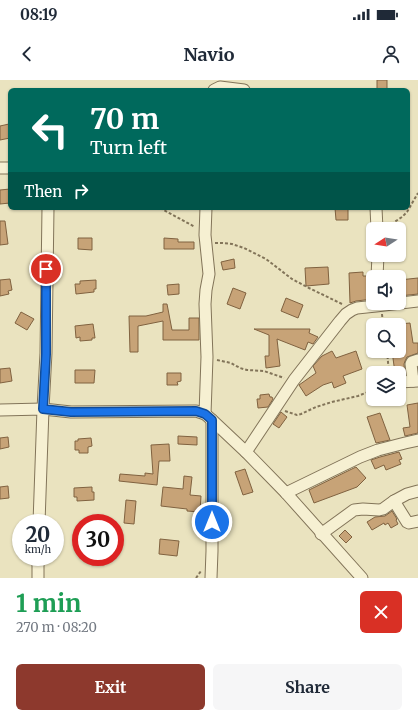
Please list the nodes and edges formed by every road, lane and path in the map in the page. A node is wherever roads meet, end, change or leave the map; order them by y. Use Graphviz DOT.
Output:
graph roads {
  1 [pos="218,88"];
  2 [pos="228,88"];
  3 [pos="418,193"];
  4 [pos="410,207"];
  5 [pos="48,210"];
  6 [pos="164,210"];
  7 [pos="206,210"];
  8 [pos="376,210"];
  9 [pos="408,210"];
  10 [pos="377,222"];
  11 [pos="394,222"];
  12 [pos="206,238"];
  13 [pos="418,301"];
  14 [pos="406,302"];
  15 [pos="366,307"];
  16 [pos="352,310"];
  17 [pos="207,357"];
  18 [pos="418,360"];
  19 [pos="294,380"];
  20 [pos="416,381"];
  21 [pos="406,382"];
  22 [pos="366,393"];
  23 [pos="277,408"];
  24 [pos="43,409"];
  25 [pos="0,410"];
  26 [pos="209,417"];
  27 [pos="418,440"];
  28 [pos="246,452"];
  29 [pos="418,491"];
  30 [pos="286,494"];
  31 [pos="394,500"];
  32 [pos="39,514"];
  33 [pos="418,521"];
  34 [pos="321,534"];
  35 [pos="38,566"];
  36 [pos="38,578"];
  37 [pos="211,578"];
  38 [pos="362,578"];
  1 -- 2 [label="street"];
  3 -- 4 [label="path"];
  5 -- 24 [label="street"];
  6 -- 12 [label="path"];
  7 -- 12 [label="street"];
  8 -- 10 [label="street"];
  9 -- 11 [label="path"];
  12 -- 16 [label="path"];
  12 -- 17 [label="street"];
  13 -- 14 [label="street"];
  15 -- 16 [label="street"];
  16 -- 19 [label="street"];
  17 -- 19 [label="path"];
  17 -- 26 [label="street"];
  18 -- 20 [label="street"];
  19 -- 23 [label="street"];
  20 -- 21 [label="street"];
  22 -- 23 [label="path"];
  23 -- 28 [label="street"];
  24 -- 25 [label="street"];
  24 -- 26 [label="street"];
  24 -- 32 [label="street"];
  26 -- 28 [label="street"];
  26 -- 37 [label="street"];
  27 -- 30 [label="street"];
  28 -- 30 [label="street"];
  29 -- 31 [label="street"];
  30 -- 34 [label="street"];
  31 -- 33 [label="street"];
  31 -- 34 [label="street"];
  34 -- 38 [label="street"];
  35 -- 36 [label="street"];
}
